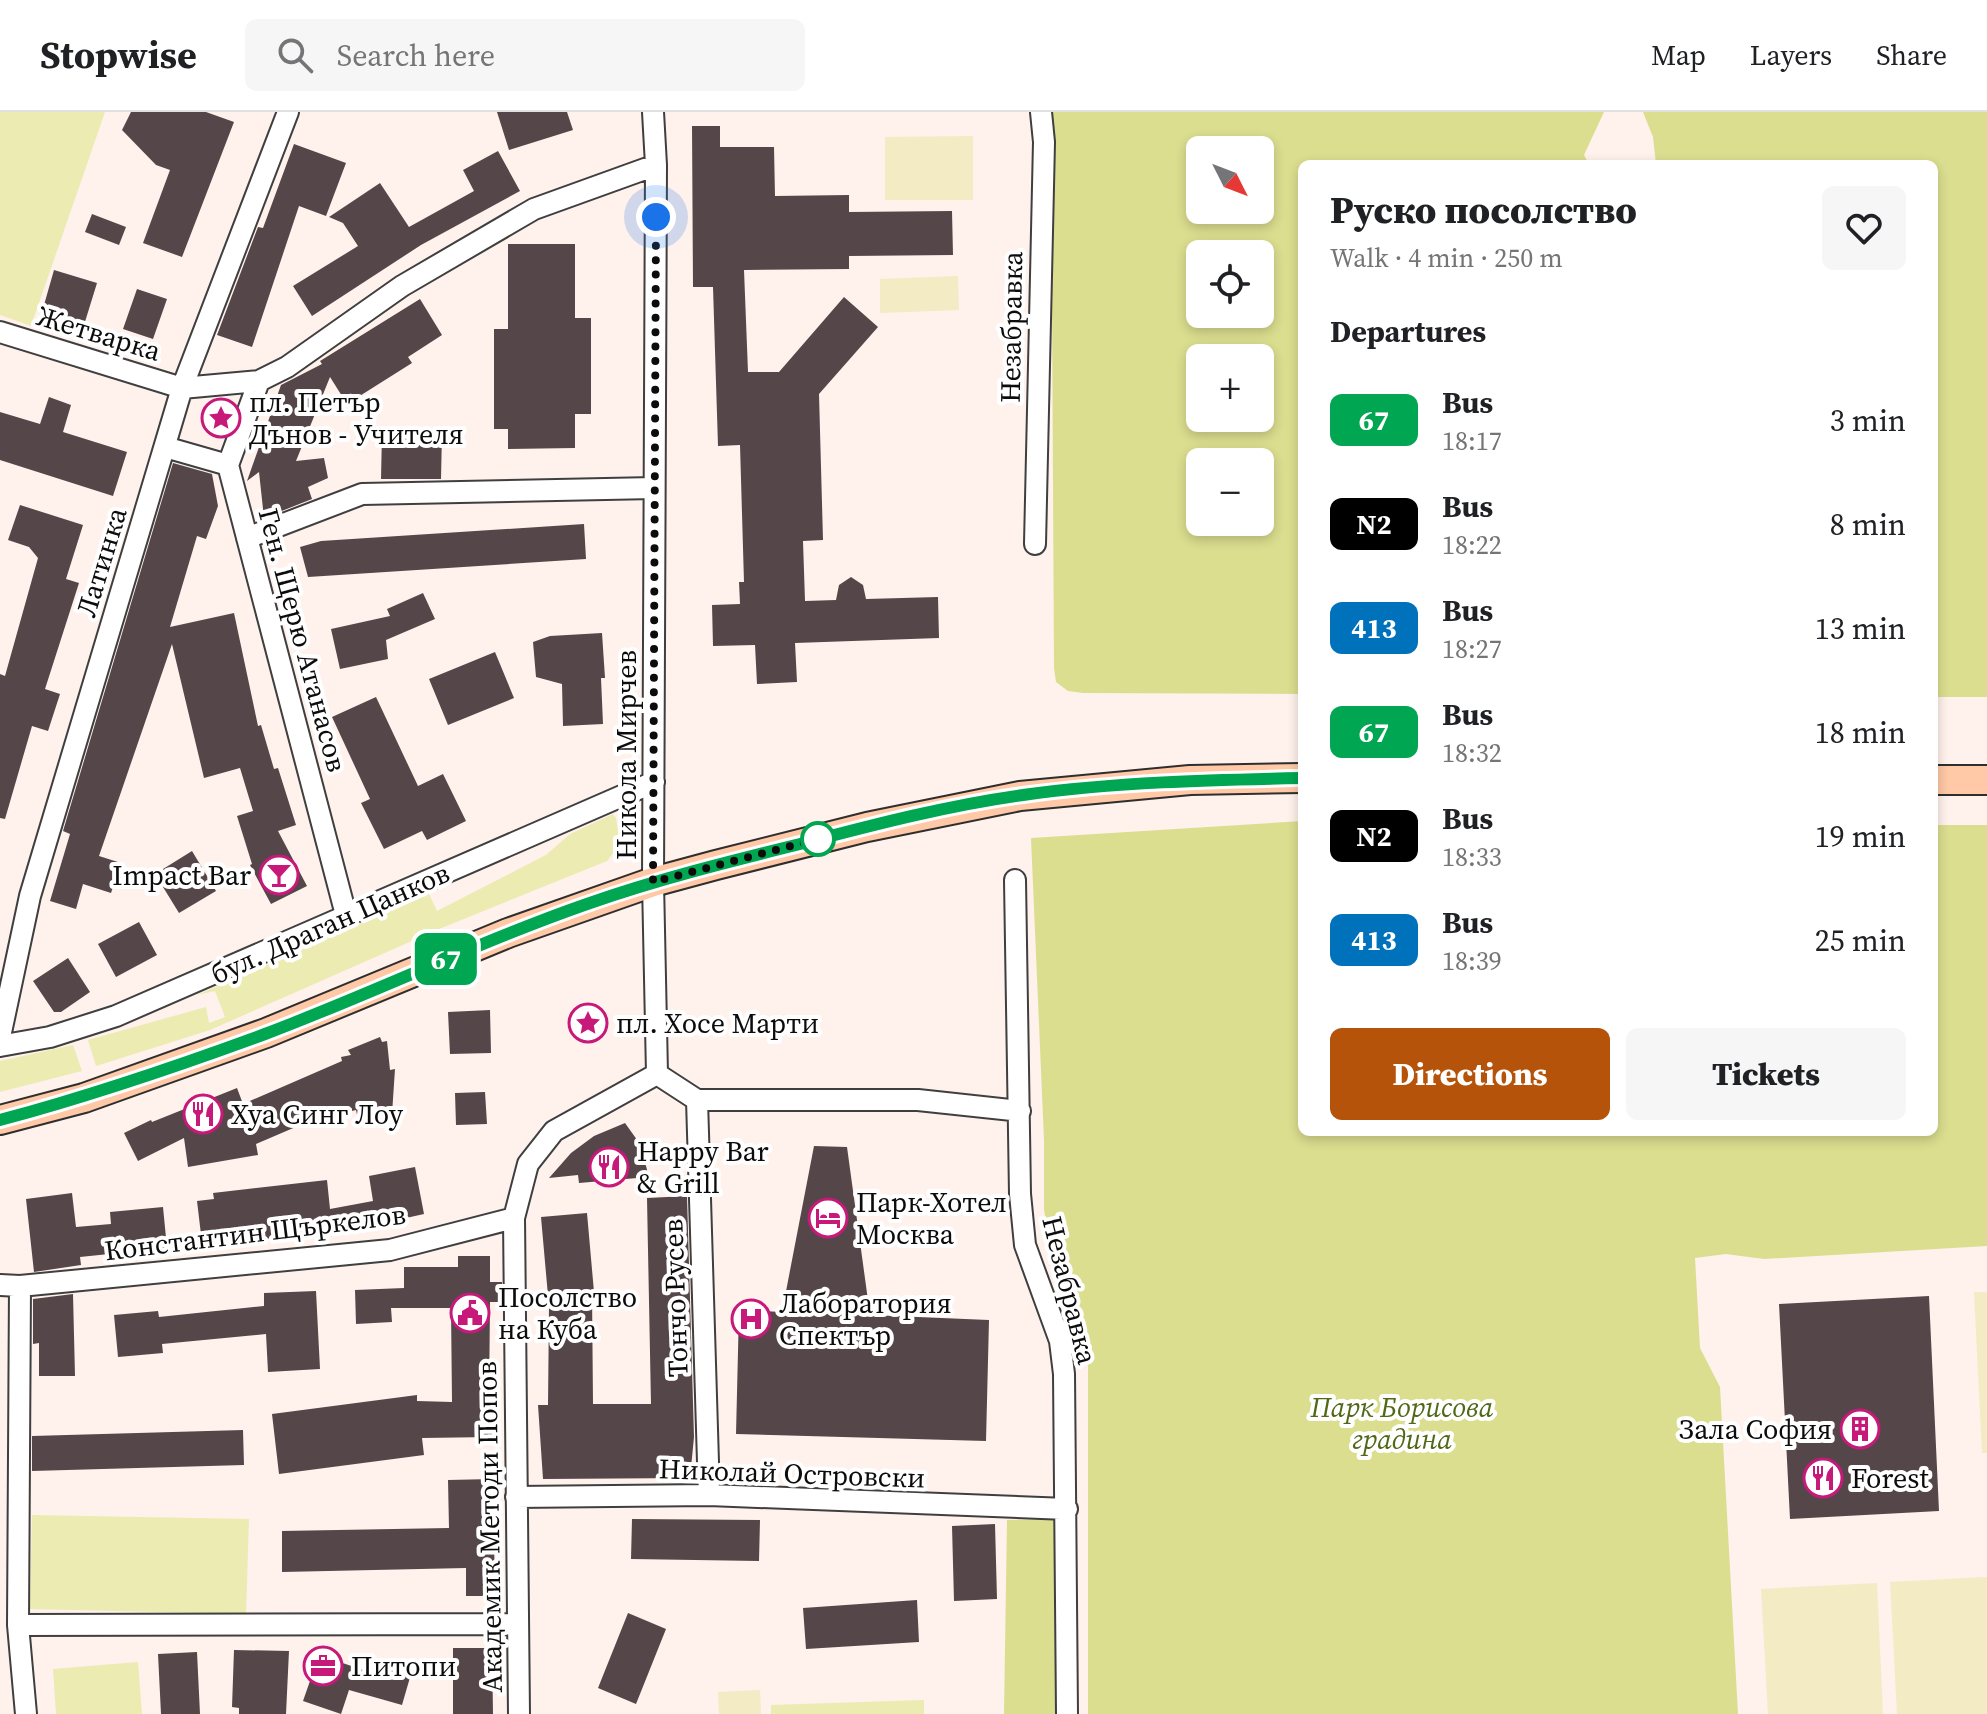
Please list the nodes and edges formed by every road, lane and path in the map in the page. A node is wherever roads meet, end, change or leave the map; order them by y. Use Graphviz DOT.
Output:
graph roads {
  1 [pos="288,112"];
  2 [pos="653,112"];
  3 [pos="1041,112"];
  4 [pos="656,165"];
  5 [pos="0,332"];
  6 [pos="259,381"];
  7 [pos="182,388"];
  8 [pos="165,447"];
  9 [pos="228,465"];
  10 [pos="654,488"];
  11 [pos="247,538"];
  12 [pos="1035,544"];
  13 [pos="1298,778"];
  14 [pos="1938,780"];
  15 [pos="1987,780"];
  16 [pos="654,782"];
  17 [pos="1015,880"];
  18 [pos="653,882"];
  19 [pos="346,915"];
  20 [pos="0,1037"];
  21 [pos="0,1046"];
  22 [pos="657,1074"];
  23 [pos="697,1100"];
  24 [pos="1020,1111"];
  25 [pos="0,1120"];
  26 [pos="514,1218"];
  27 [pos="10,1286"];
  28 [pos="709,1495"];
  29 [pos="516,1497"];
  30 [pos="1067,1509"];
  31 [pos="518,1624"];
  32 [pos="18,1625"];
  33 [pos="26,1714"];
  34 [pos="519,1714"];
  35 [pos="1067,1714"];
  1 -- 7 [label="street, Латинка"];
  2 -- 4 [label="street, Никола Мирчев"];
  3 -- 12 [label="street, Незабравка"];
  4 -- 6 [label="street"];
  4 -- 10 [label="street, Никола Мирчев"];
  5 -- 7 [label="street, Жетварка"];
  6 -- 7 [label="street"];
  6 -- 9 [label="street"];
  7 -- 8 [label="street, Латинка"];
  8 -- 9 [label="street"];
  8 -- 20 [label="street, Латинка"];
  9 -- 11 [label="street, Ген. Щерю Атанасов"];
  10 -- 11 [label="street"];
  10 -- 16 [label="street, Никола Мирчев"];
  11 -- 19 [label="street, Ген. Щерю Атанасов"];
  13 -- 18 [label="main road"];
  14 -- 15 [label="main road"];
  16 -- 18 [label="street, Никола Мирчев"];
  16 -- 19 [label="street, бул. Драган Цанков"];
  17 -- 24 [label="street, Незабравка"];
  18 -- 22 [label="street, Никола Мирчев"];
  18 -- 25 [label="main road"];
  19 -- 21 [label="street, бул. Драган Цанков"];
  22 -- 23 [label="street"];
  22 -- 26 [label="street, Академик Методи Попов"];
  23 -- 24 [label="street"];
  23 -- 28 [label="street, Тончо Русев"];
  24 -- 30 [label="street, Незабравка"];
  26 -- 27 [label="street, Константин Щъркелов"];
  26 -- 29 [label="street, Академик Методи Попов"];
  27 -- 32 [label="street"];
  28 -- 29 [label="street, Николай Островски"];
  28 -- 30 [label="street, Николай Островски"];
  29 -- 31 [label="street, Академик Методи Попов"];
  30 -- 35 [label="street, Незабравка"];
  31 -- 32 [label="street"];
  31 -- 34 [label="street, Академик Методи Попов"];
  32 -- 33 [label="street"];
}
